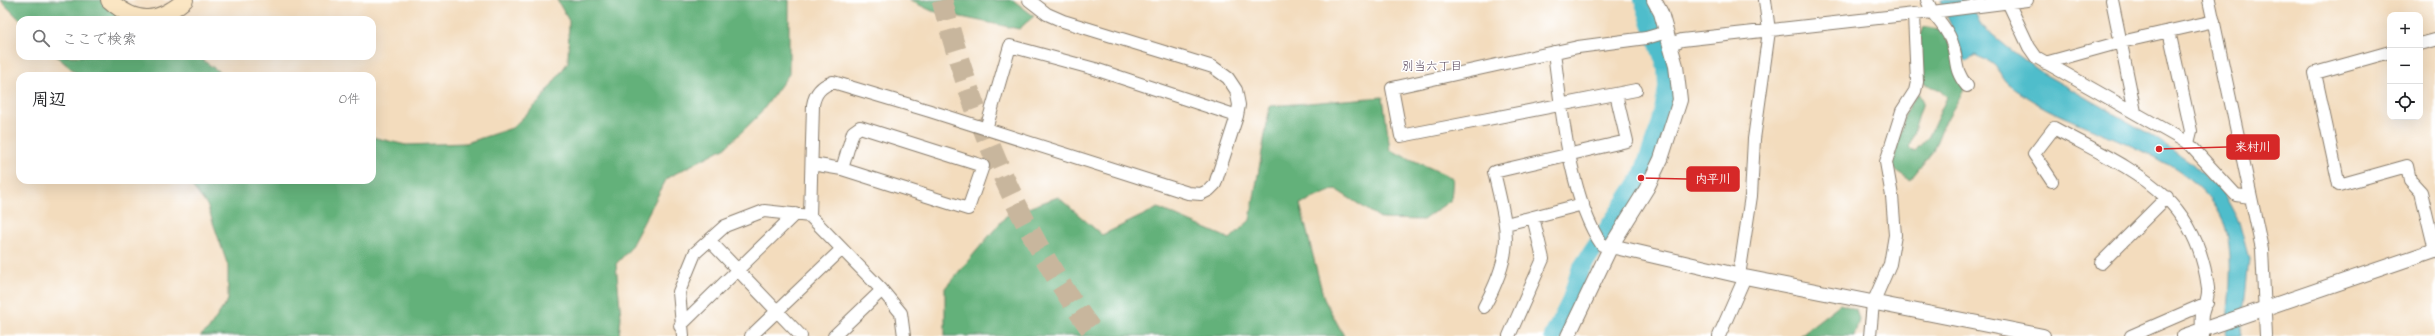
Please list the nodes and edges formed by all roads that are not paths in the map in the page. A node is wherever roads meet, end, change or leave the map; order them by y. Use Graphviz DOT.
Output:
graph roads {
  1 [pos="109,0"];
  2 [pos="185,0"];
  3 [pos="1029,0"];
  4 [pos="1654,0"];
  5 [pos="1765,0"];
  6 [pos="1927,0"];
  7 [pos="2027,0"];
  8 [pos="2112,0"];
  9 [pos="2210,0"];
  10 [pos="2006,1"];
  11 [pos="1938,11"];
  12 [pos="1914,15"];
  13 [pos="133,16"];
  14 [pos="162,16"];
  15 [pos="2214,21"];
  16 [pos="1769,31"];
  17 [pos="2169,31"];
  18 [pos="1666,37"];
  19 [pos="2435,40"];
  20 [pos="2121,42"];
  21 [pos="2423,43"];
  22 [pos="1554,52"];
  23 [pos="2387,53"];
  24 [pos="2045,63"];
  25 [pos="1967,86"];
  26 [pos="1636,90"];
  27 [pos="1616,94"];
  28 [pos="1561,104"];
  29 [pos="2135,112"];
  30 [pos="1237,116"];
  31 [pos="986,129"];
  32 [pos="2188,143"];
  33 [pos="1569,155"];
  34 [pos="812,164"];
  35 [pos="842,169"];
  36 [pos="2052,181"];
  37 [pos="2250,197"];
  38 [pos="2168,198"];
  39 [pos="1583,204"];
  40 [pos="795,214"];
  41 [pos="810,216"];
  42 [pos="1533,217"];
  43 [pos="1506,224"];
  44 [pos="709,240"];
  45 [pos="1607,245"];
  46 [pos="842,249"];
  47 [pos="2435,250"];
  48 [pos="2101,263"];
  49 [pos="737,270"];
  50 [pos="1742,277"];
  51 [pos="882,290"];
  52 [pos="1873,303"];
  53 [pos="2207,303"];
  54 [pos="1484,307"];
  55 [pos="2262,310"];
  56 [pos="777,311"];
  57 [pos="681,331"];
  58 [pos="2205,331"];
  59 [pos="2011,333"];
  60 [pos="751,336"];
  61 [pos="801,336"];
  62 [pos="834,336"];
  63 [pos="904,336"];
  64 [pos="1509,336"];
  65 [pos="1568,336"];
  66 [pos="1719,336"];
  67 [pos="1870,336"];
  68 [pos="2044,336"];
  69 [pos="2131,336"];
  70 [pos="2184,336"];
  71 [pos="2266,336"];
  1 -- 13 [label="main road"];
  2 -- 14 [label="main road"];
  3 -- 30 [label="street"];
  4 -- 18 [label="street"];
  5 -- 16 [label="street"];
  6 -- 11 [label="street"];
  7 -- 10 [label="street"];
  8 -- 20 [label="street"];
  9 -- 15 [label="street"];
  10 -- 11 [label="street"];
  10 -- 24 [label="street"];
  11 -- 12 [label="street"];
  11 -- 25 [label="street"];
  12 -- 16 [label="street"];
  12 -- 52 [label="street"];
  15 -- 17 [label="street"];
  15 -- 37 [label="street"];
  16 -- 18 [label="street"];
  16 -- 50 [label="street"];
  17 -- 20 [label="street"];
  17 -- 32 [label="street"];
  18 -- 22 [label="street"];
  18 -- 45 [label="street"];
  19 -- 21 [label="street"];
  20 -- 24 [label="street"];
  20 -- 29 [label="street"];
  22 -- 28 [label="street"];
  22 -- 28 [label="street"];
  23 -- 47 [label="street"];
  24 -- 29 [label="street"];
  26 -- 27 [label="street"];
  27 -- 28 [label="street"];
  27 -- 33 [label="street"];
  28 -- 33 [label="street"];
  29 -- 32 [label="street"];
  30 -- 31 [label="street"];
  30 -- 31 [label="street"];
  31 -- 34 [label="street"];
  32 -- 37 [label="street"];
  33 -- 39 [label="street"];
  33 -- 43 [label="street"];
  34 -- 35 [label="street"];
  34 -- 41 [label="street"];
  35 -- 35 [label="street"];
  36 -- 38 [label="street"];
  37 -- 55 [label="street"];
  38 -- 48 [label="street"];
  38 -- 53 [label="street"];
  39 -- 42 [label="street"];
  39 -- 45 [label="street"];
  40 -- 41 [label="street"];
  40 -- 44 [label="street"];
  40 -- 49 [label="street"];
  41 -- 46 [label="street"];
  42 -- 43 [label="street"];
  42 -- 64 [label="street"];
  43 -- 54 [label="street"];
  44 -- 49 [label="street"];
  44 -- 57 [label="street"];
  45 -- 50 [label="street"];
  45 -- 65 [label="street"];
  46 -- 51 [label="street"];
  46 -- 56 [label="street"];
  47 -- 55 [label="street"];
  49 -- 56 [label="street"];
  49 -- 57 [label="street"];
  50 -- 52 [label="street"];
  50 -- 66 [label="street"];
  51 -- 62 [label="street"];
  51 -- 63 [label="street"];
  52 -- 59 [label="street"];
  52 -- 67 [label="street"];
  53 -- 58 [label="street"];
  53 -- 69 [label="street"];
  55 -- 58 [label="street"];
  55 -- 71 [label="street"];
  56 -- 60 [label="street"];
  56 -- 61 [label="street"];
  58 -- 70 [label="street"];
  59 -- 68 [label="street"];
}
